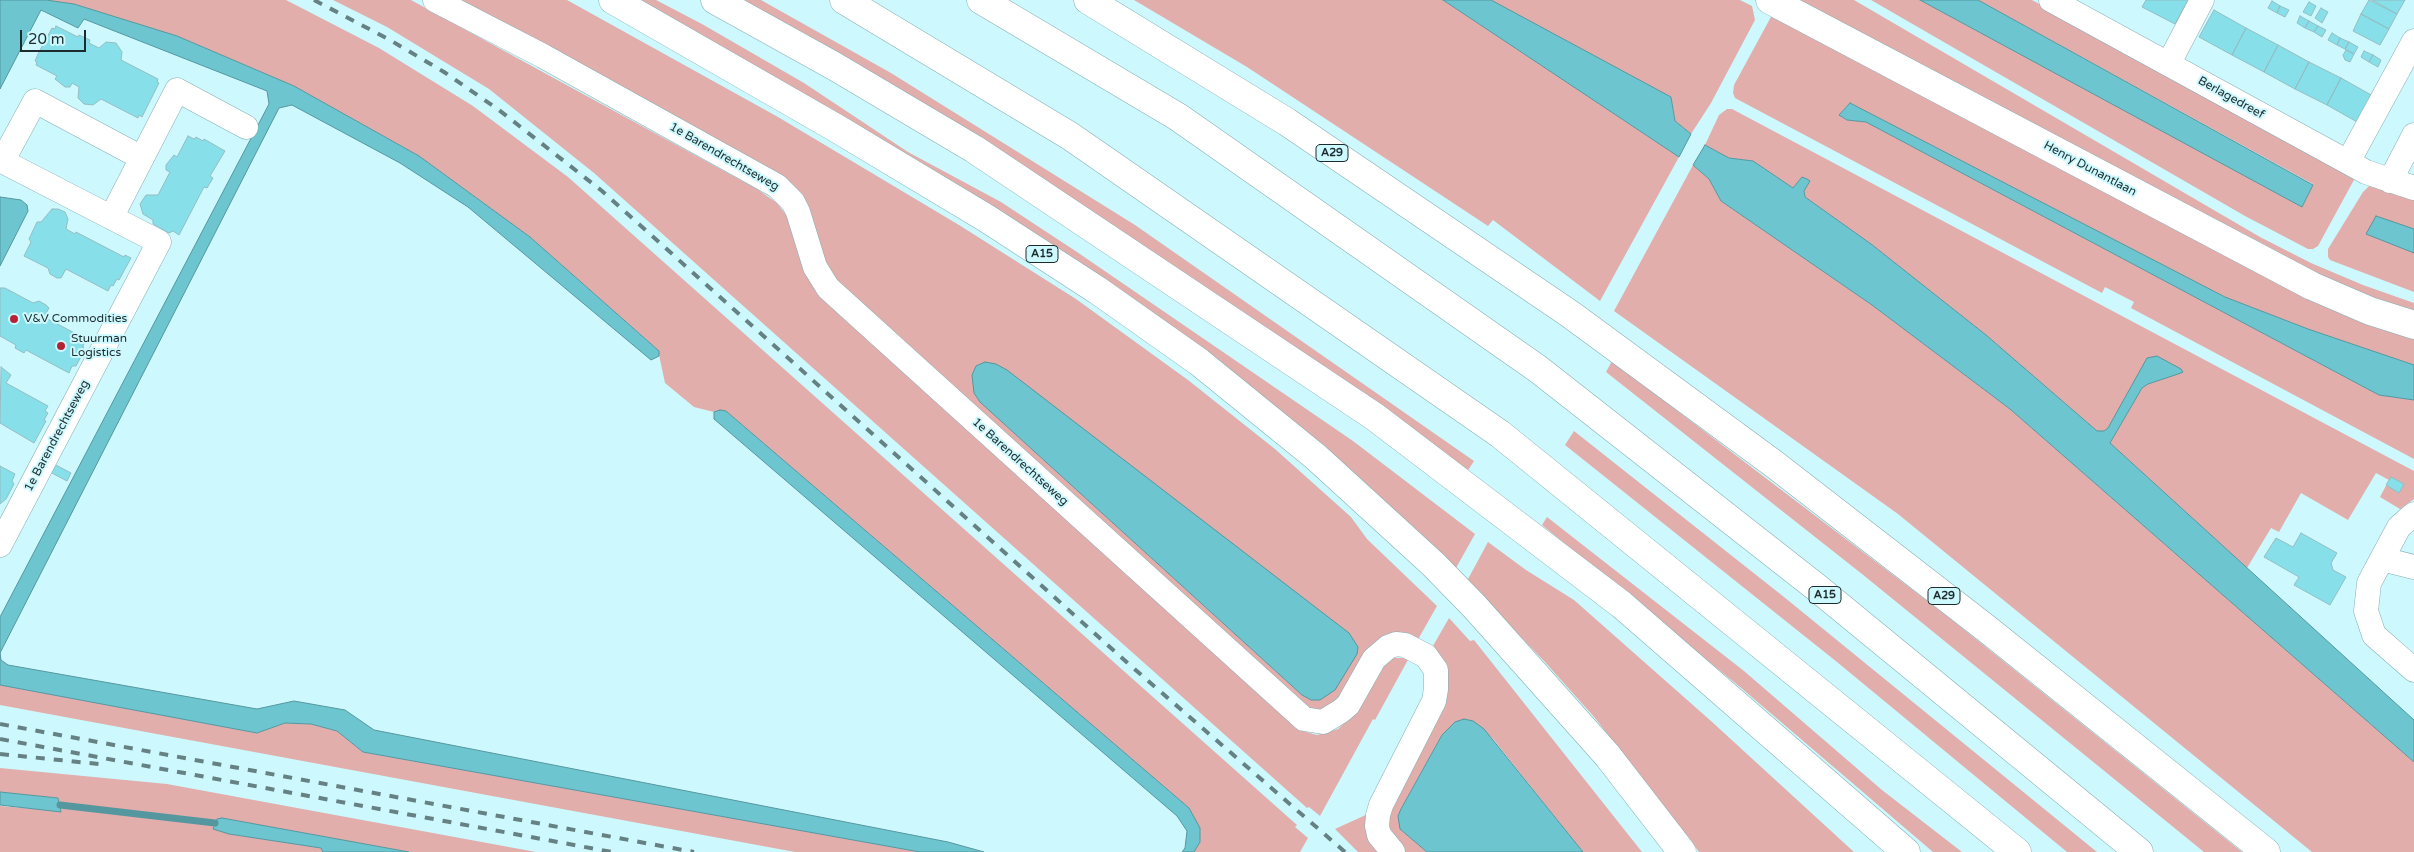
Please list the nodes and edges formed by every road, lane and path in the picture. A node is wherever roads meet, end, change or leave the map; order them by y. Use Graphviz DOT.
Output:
graph roads {
  1 [pos="435,0"];
  2 [pos="613,0"];
  3 [pos="715,0"];
  4 [pos="844,0"];
  5 [pos="982,0"];
  6 [pos="1088,0"];
  7 [pos="2051,0"];
  8 [pos="2202,0"];
  9 [pos="1778,4"];
  10 [pos="2414,40"];
  11 [pos="2169,63"];
  12 [pos="246,127"];
  13 [pos="2414,135"];
  14 [pos="142,158"];
  15 [pos="2,160"];
  16 [pos="2348,162"];
  17 [pos="2390,181"];
  18 [pos="2414,188"];
  19 [pos="112,216"];
  20 [pos="2414,325"];
  21 [pos="2414,514"];
  22 [pos="0,545"];
  23 [pos="2373,563"];
  24 [pos="2414,567"];
  25 [pos="2414,670"];
  26 [pos="2062,788"];
  27 [pos="1393,852"];
  28 [pos="1682,852"];
  29 [pos="1906,852"];
  30 [pos="2017,852"];
  31 [pos="2139,852"];
  32 [pos="2160,852"];
  33 [pos="2266,852"];
  1 -- 27 [label="street, 1e Barendrechtseweg"];
  2 -- 28 [label="main road, A15"];
  3 -- 29 [label="main road"];
  4 -- 30 [label="main road"];
  5 -- 26 [label="main road, A15"];
  6 -- 33 [label="main road, A29"];
  7 -- 11 [label="street, Berlagedreef"];
  8 -- 11 [label="street"];
  9 -- 20 [label="main road, Henry Dunantlaan"];
  10 -- 16 [label="street"];
  11 -- 16 [label="street, Berlagedreef"];
  12 -- 14 [label="street"];
  13 -- 17 [label="street"];
  14 -- 15 [label="street, 1e Barendrechtseweg"];
  14 -- 19 [label="street"];
  15 -- 19 [label="street, 1e Barendrechtseweg"];
  16 -- 17 [label="street, Berlagedreef"];
  17 -- 18 [label="street, Berlagedreef"];
  19 -- 22 [label="street, 1e Barendrechtseweg"];
  21 -- 23 [label="street"];
  23 -- 24 [label="street"];
  23 -- 25 [label="street"];
  26 -- 31 [label="main road, A15"];
  26 -- 32 [label="main road, A15"];
}
